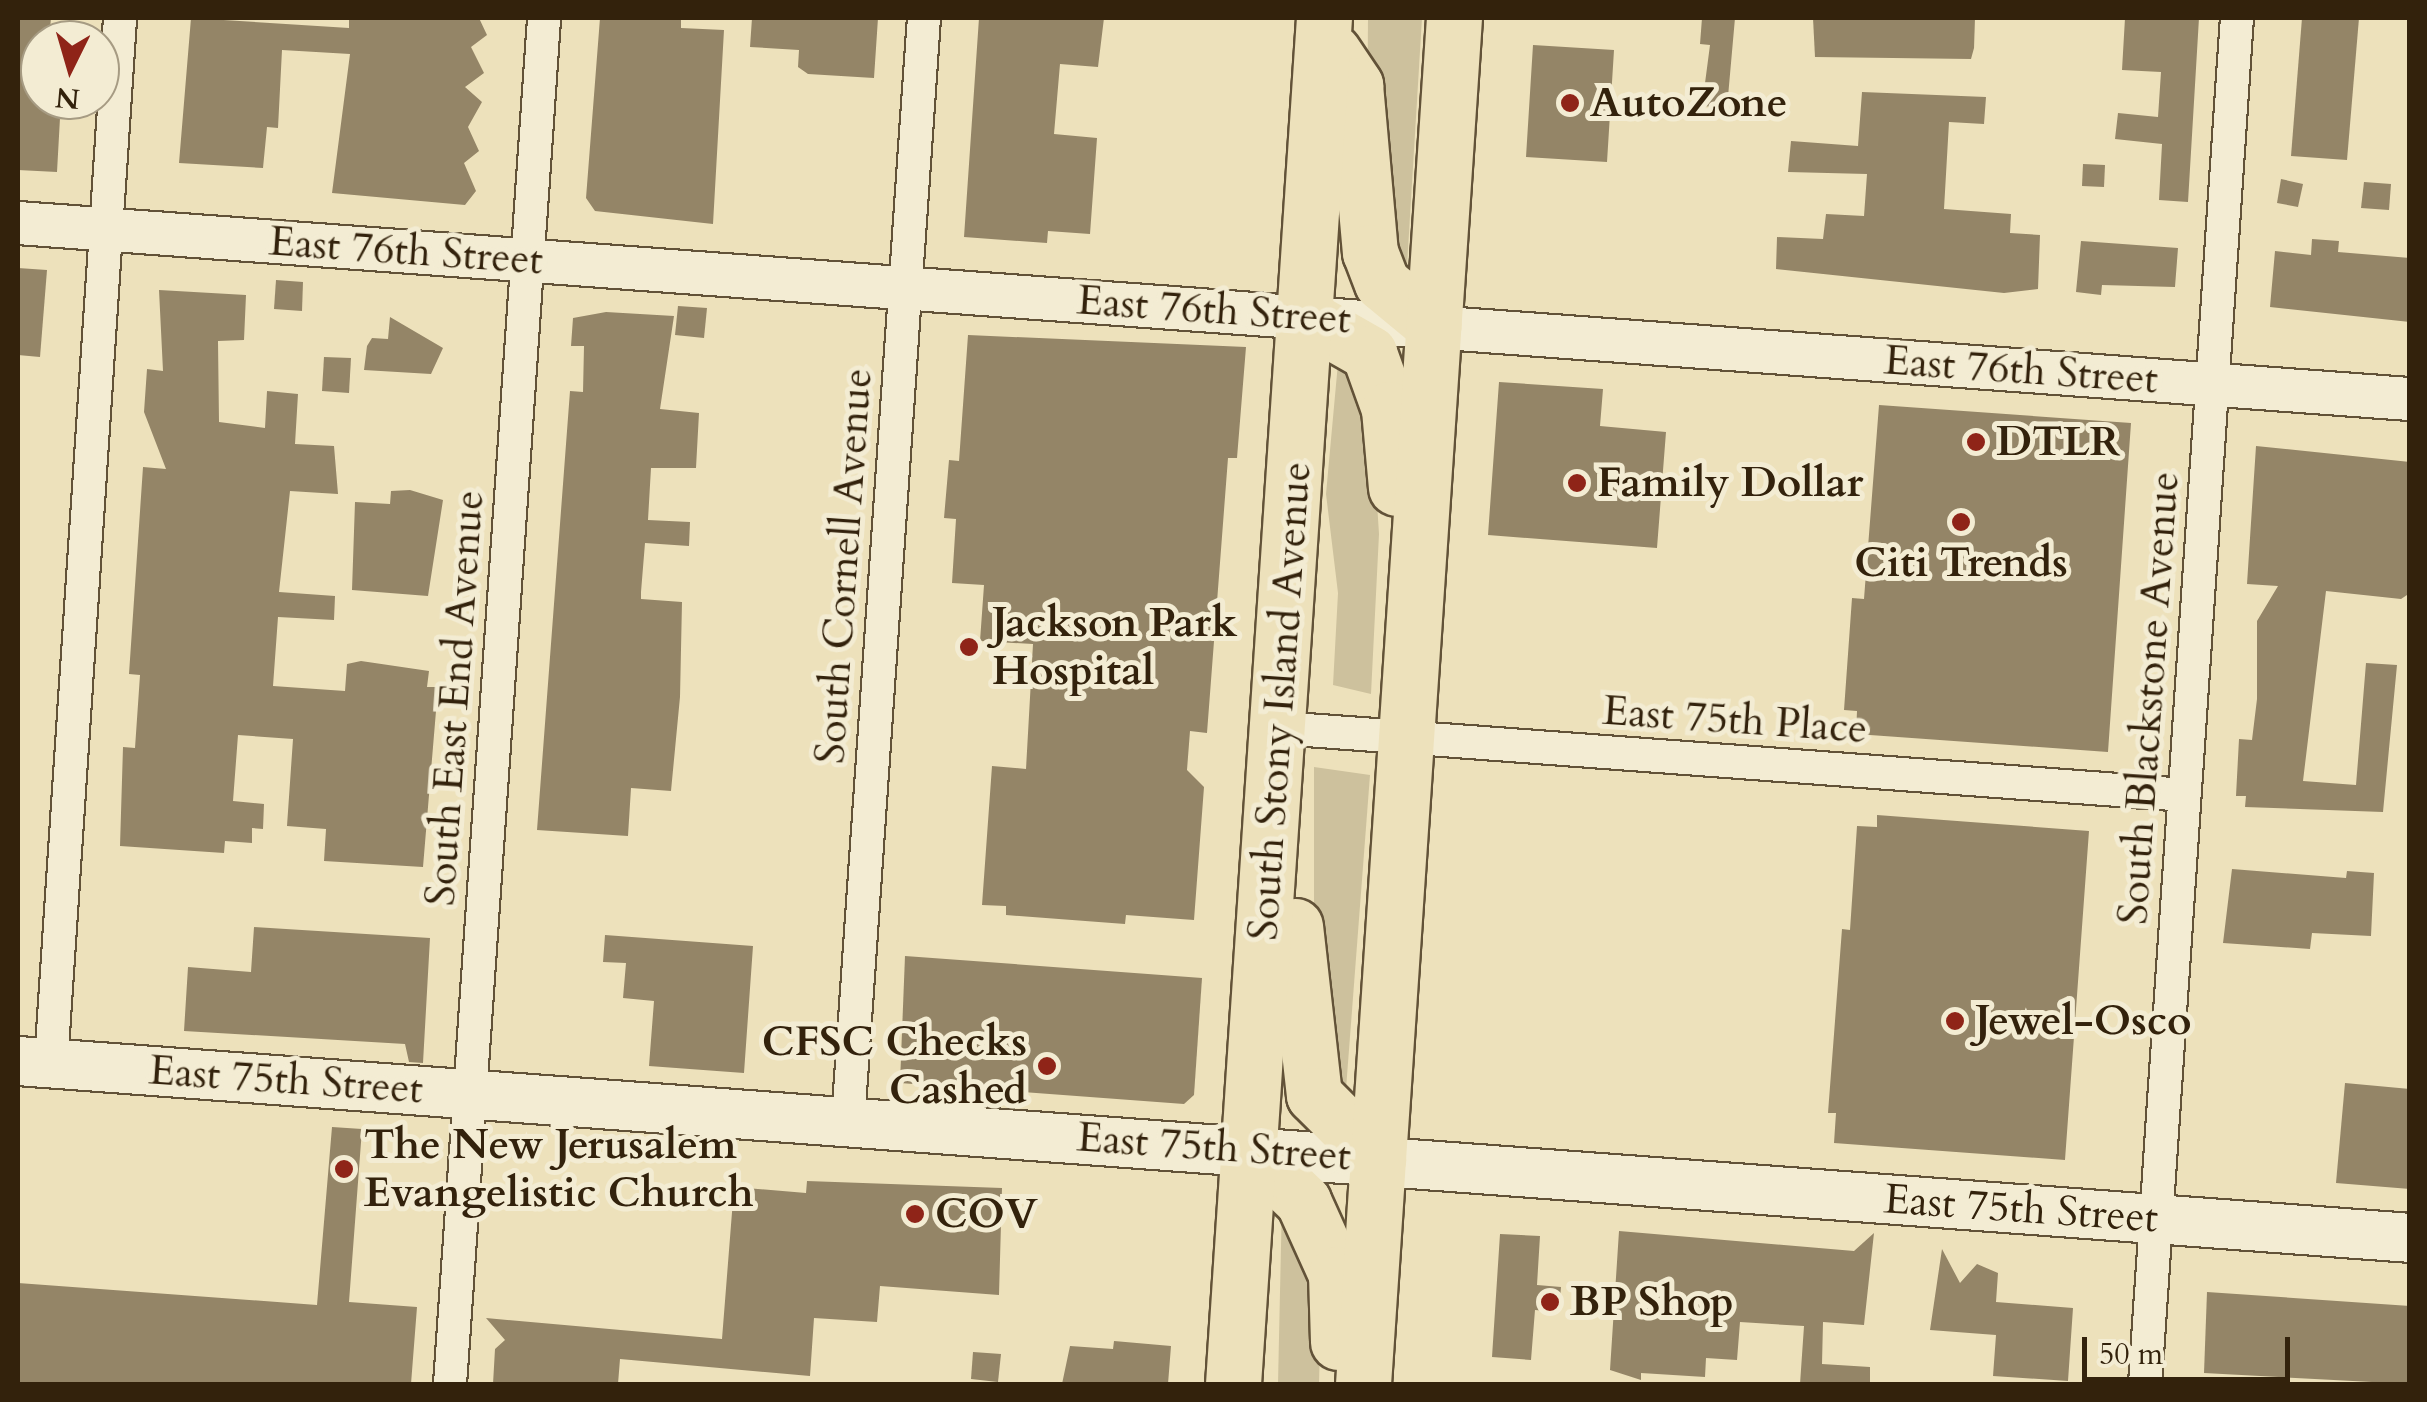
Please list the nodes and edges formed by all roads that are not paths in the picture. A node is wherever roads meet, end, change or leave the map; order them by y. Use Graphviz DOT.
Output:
graph roads {
  1 [pos="120,18"];
  2 [pos="544,18"];
  3 [pos="924,18"];
  4 [pos="1454,18"];
  5 [pos="2237,18"];
  6 [pos="1324,28"];
  7 [pos="18,223"];
  8 [pos="105,229"];
  9 [pos="528,260"];
  10 [pos="906,287"];
  11 [pos="1306,317"];
  12 [pos="1434,326"];
  13 [pos="2212,384"];
  14 [pos="2410,398"];
  15 [pos="1420,528"];
  16 [pos="1280,728"];
  17 [pos="1406,738"];
  18 [pos="2185,795"];
  19 [pos="1268,894"];
  20 [pos="34,1062"];
  21 [pos="470,1094"];
  22 [pos="848,1121"];
  23 [pos="1250,1150"];
  24 [pos="1378,1159"];
  25 [pos="2156,1220"];
  26 [pos="2410,1238"];
  27 [pos="450,1384"];
  28 [pos="1234,1384"];
  29 [pos="1353,1384"];
  30 [pos="1364,1384"];
  31 [pos="2145,1384"];
  1 -- 8 [label="street"];
  2 -- 9 [label="street, South East End Avenue"];
  3 -- 10 [label="street, South Cornell Avenue"];
  4 -- 12 [label="highway"];
  5 -- 13 [label="street, South Blackstone Avenue"];
  6 -- 11 [label="highway, South Stony Island Avenue"];
  6 -- 12 [label="highway"];
  7 -- 8 [label="street, East 76th Street"];
  8 -- 9 [label="street, East 76th Street"];
  8 -- 20 [label="street"];
  9 -- 10 [label="street, East 76th Street"];
  9 -- 21 [label="street, South East End Avenue"];
  10 -- 11 [label="street, East 76th Street"];
  10 -- 22 [label="street, South Cornell Avenue"];
  11 -- 12 [label="street, East 76th Street"];
  11 -- 15 [label="highway"];
  11 -- 16 [label="highway, South Stony Island Avenue"];
  12 -- 13 [label="street, East 76th Street"];
  12 -- 15 [label="highway"];
  13 -- 14 [label="street, East 76th Street"];
  13 -- 18 [label="street, South Blackstone Avenue"];
  15 -- 17 [label="highway"];
  16 -- 17 [label="street, East 75th Place"];
  16 -- 19 [label="highway, South Stony Island Avenue"];
  17 -- 18 [label="street, East 75th Place"];
  17 -- 24 [label="highway"];
  18 -- 25 [label="street, South Blackstone Avenue"];
  19 -- 23 [label="highway, South Stony Island Avenue"];
  19 -- 24 [label="highway"];
  20 -- 21 [label="main road, East 75th Street"];
  21 -- 22 [label="main road, East 75th Street"];
  21 -- 27 [label="street, South East End Avenue"];
  22 -- 23 [label="main road, East 75th Street"];
  23 -- 24 [label="main road, East 75th Street"];
  23 -- 28 [label="highway, South Stony Island Avenue"];
  23 -- 29 [label="highway"];
  24 -- 25 [label="main road, East 75th Street"];
  24 -- 30 [label="highway"];
  25 -- 26 [label="main road, East 75th Street"];
  25 -- 31 [label="street, South Blackstone Avenue"];
}
